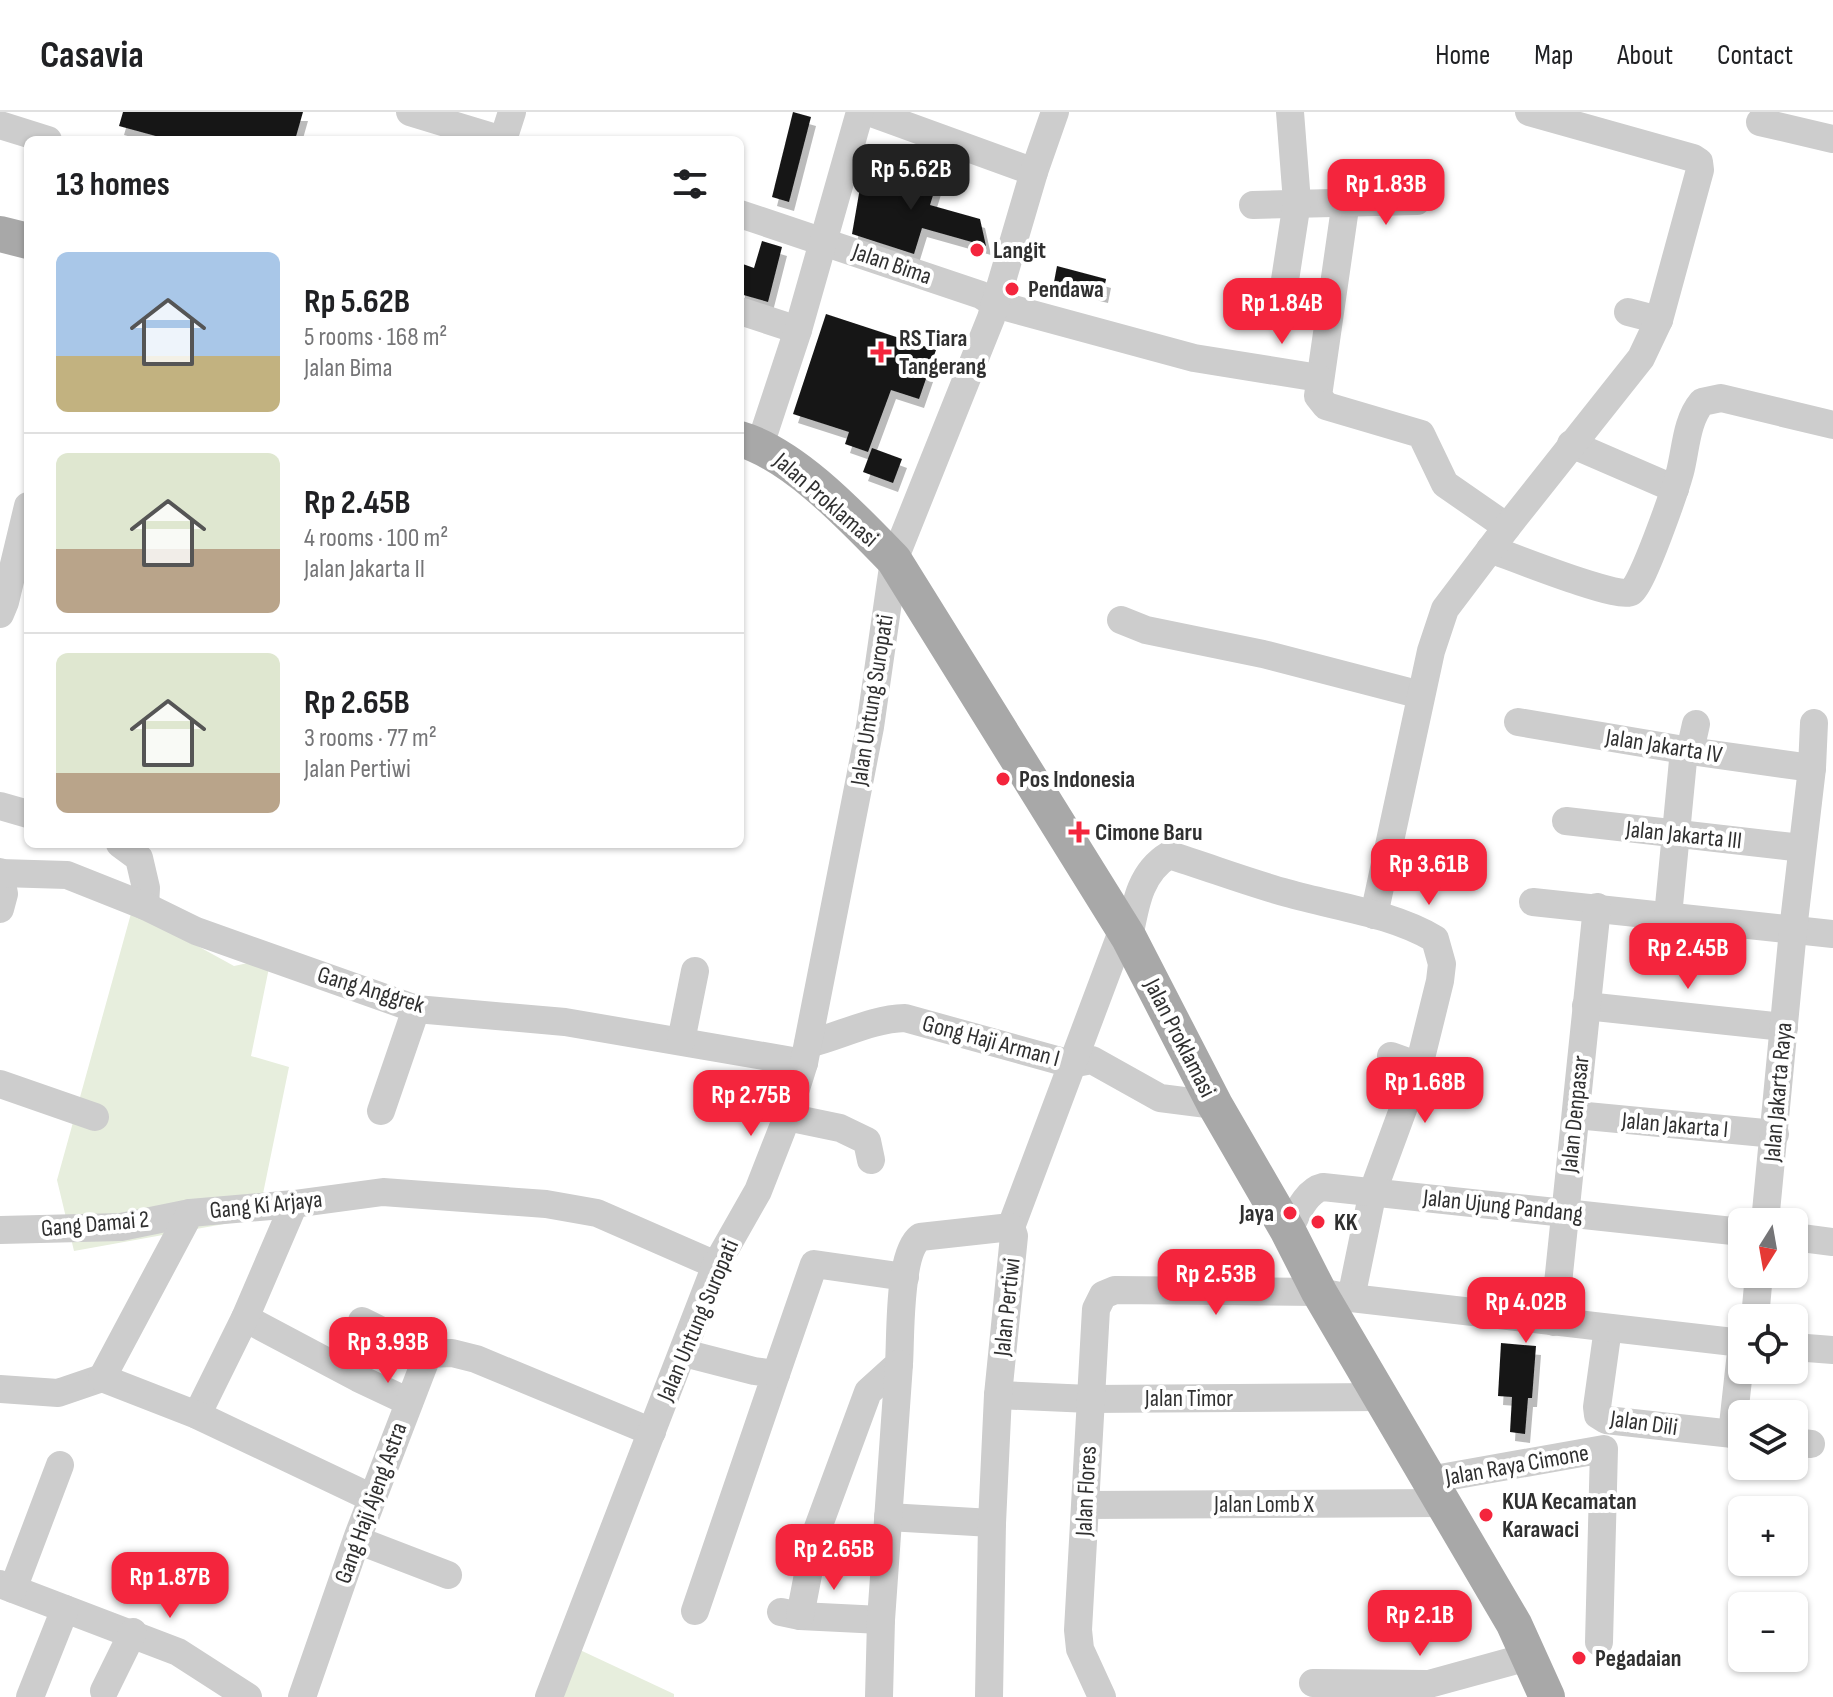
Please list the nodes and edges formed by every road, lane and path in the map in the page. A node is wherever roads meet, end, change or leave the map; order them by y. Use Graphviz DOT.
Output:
graph roads {
  1 [pos="410,112"];
  2 [pos="512,112"];
  3 [pos="860,112"];
  4 [pos="869,112"];
  5 [pos="1055,112"];
  6 [pos="1290,112"];
  7 [pos="1529,112"];
  8 [pos="1760,122"];
  9 [pos="0,125"];
  10 [pos="35,136"];
  11 [pos="489,136"];
  12 [pos="503,136"];
  13 [pos="1833,139"];
  14 [pos="1034,172"];
  15 [pos="1346,201"];
  16 [pos="1417,201"];
  17 [pos="1297,202"];
  18 [pos="1253,205"];
  19 [pos="744,215"];
  20 [pos="0,234"];
  21 [pos="24,240"];
  22 [pos="823,240"];
  23 [pos="1285,280"];
  24 [pos="995,304"];
  25 [pos="744,312"];
  26 [pos="1628,312"];
  27 [pos="1659,320"];
  28 [pos="798,330"];
  29 [pos="1319,378"];
  30 [pos="1833,425"];
  31 [pos="750,442"];
  32 [pos="1571,444"];
  33 [pos="1675,489"];
  34 [pos="24,523"];
  35 [pos="1498,538"];
  36 [pos="894,560"];
  37 [pos="0,614"];
  38 [pos="1121,620"];
  39 [pos="1421,695"];
  40 [pos="1518,722"];
  41 [pos="1814,723"];
  42 [pos="1696,724"];
  43 [pos="1687,751"];
  44 [pos="1812,768"];
  45 [pos="0,806"];
  46 [pos="24,813"];
  47 [pos="1566,821"];
  48 [pos="1675,833"];
  49 [pos="125,848"];
  50 [pos="1802,848"];
  51 [pos="0,873"];
  52 [pos="1533,902"];
  53 [pos="145,906"];
  54 [pos="1597,907"];
  55 [pos="0,909"];
  56 [pos="1374,915"];
  57 [pos="1668,916"];
  58 [pos="1793,930"];
  59 [pos="1126,933"];
  60 [pos="1833,934"];
  61 [pos="695,971"];
  62 [pos="1586,1006"];
  63 [pos="416,1009"];
  64 [pos="1784,1027"];
  65 [pos="681,1041"];
  66 [pos="806,1054"];
  67 [pos="1391,1056"];
  68 [pos="1071,1064"];
  69 [pos="1419,1066"];
  70 [pos="0,1084"];
  71 [pos="1215,1105"];
  72 [pos="381,1111"];
  73 [pos="1576,1115"];
  74 [pos="95,1117"];
  75 [pos="787,1117"];
  76 [pos="1775,1134"];
  77 [pos="871,1160"];
  78 [pos="1373,1191"];
  79 [pos="294,1204"];
  80 [pos="1767,1208"];
  81 [pos="1565,1212"];
  82 [pos="190,1213"];
  83 [pos="1011,1227"];
  84 [pos="0,1230"];
  85 [pos="1728,1230"];
  86 [pos="1288,1231"];
  87 [pos="1808,1239"];
  88 [pos="1833,1242"];
  89 [pos="716,1265"];
  90 [pos="905,1277"];
  91 [pos="1335,1295"];
  92 [pos="245,1318"];
  93 [pos="362,1321"];
  94 [pos="1554,1322"];
  95 [pos="1608,1328"];
  96 [pos="1728,1341"];
  97 [pos="1808,1348"];
  98 [pos="1833,1350"];
  99 [pos="684,1353"];
  100 [pos="428,1354"];
  101 [pos="899,1364"];
  102 [pos="776,1374"];
  103 [pos="102,1378"];
  104 [pos="0,1389"];
  105 [pos="998,1395"];
  106 [pos="1381,1397"];
  107 [pos="1090,1399"];
  108 [pos="409,1402"];
  109 [pos="197,1415"];
  110 [pos="652,1432"];
  111 [pos="1728,1434"];
  112 [pos="60,1465"];
  113 [pos="1436,1492"];
  114 [pos="372,1498"];
  115 [pos="1086,1505"];
  116 [pos="888,1517"];
  117 [pos="992,1523"];
  118 [pos="357,1540"];
  119 [pos="448,1575"];
  120 [pos="7,1586"];
  121 [pos="65,1609"];
  122 [pos="695,1611"];
  123 [pos="881,1620"];
  124 [pos="133,1632"];
  125 [pos="1599,1642"];
  126 [pos="1531,1656"];
  127 [pos="1313,1683"];
  128 [pos="104,1691"];
  129 [pos="1099,1696"];
  130 [pos="30,1697"];
  131 [pos="248,1697"];
  132 [pos="302,1697"];
  133 [pos="549,1697"];
  134 [pos="879,1697"];
  135 [pos="989,1697"];
  136 [pos="1547,1697"];
  1 -- 11 [label="street"];
  2 -- 12 [label="street"];
  3 -- 22 [label="street"];
  4 -- 14 [label="street"];
  5 -- 14 [label="street, Jalan Untung Suropati"];
  6 -- 17 [label="street"];
  7 -- 27 [label="street"];
  8 -- 13 [label="street"];
  9 -- 10 [label="street"];
  14 -- 24 [label="street, Jalan Untung Suropati"];
  15 -- 16 [label="street"];
  15 -- 17 [label="street"];
  15 -- 29 [label="street"];
  17 -- 18 [label="street"];
  17 -- 23 [label="street"];
  19 -- 22 [label="street, Jalan Bima"];
  20 -- 21 [label="main road"];
  22 -- 24 [label="street, Jalan Bima"];
  22 -- 28 [label="street"];
  24 -- 29 [label="street, Jalan Bima"];
  24 -- 36 [label="street, Jalan Untung Suropati"];
  25 -- 28 [label="street"];
  26 -- 27 [label="street"];
  27 -- 32 [label="street"];
  28 -- 31 [label="street"];
  29 -- 35 [label="street"];
  30 -- 33 [label="street"];
  31 -- 36 [label="main road, Jalan Proklamasi"];
  32 -- 33 [label="street"];
  32 -- 35 [label="street"];
  33 -- 35 [label="street"];
  34 -- 37 [label="street"];
  35 -- 39 [label="street"];
  36 -- 59 [label="main road, Jalan Proklamasi"];
  36 -- 66 [label="street, Jalan Untung Suropati"];
  38 -- 39 [label="street"];
  39 -- 56 [label="street"];
  40 -- 43 [label="street, Jalan Jakarta IV"];
  41 -- 44 [label="street, Jalan Jakarta Raya"];
  42 -- 43 [label="street"];
  43 -- 44 [label="street, Jalan Jakarta IV"];
  43 -- 48 [label="street"];
  44 -- 50 [label="street, Jalan Jakarta Raya"];
  45 -- 46 [label="street"];
  47 -- 48 [label="street, Jalan Jakarta III"];
  48 -- 50 [label="street, Jalan Jakarta III"];
  48 -- 57 [label="street"];
  49 -- 53 [label="street"];
  50 -- 58 [label="street, Jalan Jakarta Raya"];
  51 -- 53 [label="street, Gang Anggrek"];
  51 -- 55 [label="street"];
  52 -- 54 [label="street"];
  53 -- 63 [label="street, Gang Anggrek"];
  54 -- 57 [label="street"];
  54 -- 62 [label="street, Jalan Denpasar"];
  56 -- 59 [label="street"];
  56 -- 69 [label="street"];
  57 -- 58 [label="street"];
  58 -- 60 [label="street"];
  58 -- 64 [label="street, Jalan Jakarta Raya"];
  59 -- 68 [label="street"];
  59 -- 71 [label="main road, Jalan Proklamasi"];
  61 -- 65 [label="street"];
  62 -- 64 [label="street"];
  62 -- 73 [label="street, Jalan Denpasar"];
  63 -- 65 [label="street, Gang Anggrek"];
  63 -- 72 [label="street"];
  64 -- 76 [label="street, Jalan Jakarta Raya"];
  65 -- 66 [label="street, Gang Anggrek"];
  66 -- 68 [label="street, Gong Haji Arman I"];
  66 -- 75 [label="street, Jalan Untung Suropati"];
  67 -- 69 [label="street"];
  68 -- 71 [label="street, Gong Haji Arman I"];
  68 -- 83 [label="street"];
  69 -- 78 [label="street"];
  70 -- 74 [label="street"];
  71 -- 86 [label="main road, Jalan Proklamasi"];
  73 -- 76 [label="street, Jalan Jakarta I"];
  73 -- 81 [label="street, Jalan Denpasar"];
  75 -- 77 [label="street"];
  75 -- 89 [label="street, Jalan Untung Suropati"];
  76 -- 80 [label="street, Jalan Jakarta Raya"];
  78 -- 81 [label="street, Jalan Ujung Pandang"];
  78 -- 86 [label="street, Jalan Ujung Pandang"];
  78 -- 91 [label="street"];
  79 -- 82 [label="street, Gang Ki Arjaya"];
  79 -- 89 [label="street, Gang Ki Arjaya"];
  79 -- 92 [label="street"];
  81 -- 85 [label="street, Jalan Ujung Pandang"];
  81 -- 94 [label="street, Jalan Denpasar"];
  82 -- 84 [label="street, Gang Damai 2"];
  82 -- 103 [label="street, Gang Ki Arjaya"];
  83 -- 90 [label="street, Jalan Pertiwi"];
  83 -- 105 [label="street, Jalan Pertiwi"];
  86 -- 91 [label="main road, Jalan Proklamasi"];
  87 -- 88 [label="street"];
  89 -- 99 [label="street, Jalan Untung Suropati"];
  90 -- 101 [label="street, Jalan Pertiwi"];
  90 -- 102 [label="street"];
  91 -- 94 [label="street"];
  91 -- 106 [label="main road, Jalan Proklamasi"];
  91 -- 107 [label="street, Jalan Flores"];
  92 -- 108 [label="street"];
  92 -- 109 [label="street"];
  93 -- 100 [label="street"];
  94 -- 95 [label="street"];
  95 -- 96 [label="street"];
  95 -- 111 [label="street, Jalan Dili"];
  97 -- 98 [label="street"];
  99 -- 102 [label="street"];
  99 -- 110 [label="street, Jalan Untung Suropati"];
  100 -- 108 [label="street, Gang Haji Ajeng Astra"];
  100 -- 110 [label="street"];
  101 -- 116 [label="street, Jalan Pertiwi"];
  101 -- 123 [label="street"];
  102 -- 122 [label="street"];
  103 -- 104 [label="street"];
  103 -- 109 [label="street"];
  105 -- 107 [label="street, Jalan Timor"];
  105 -- 117 [label="street, Jalan Pertiwi"];
  106 -- 107 [label="street, Jalan Timor"];
  106 -- 113 [label="main road, Jalan Proklamasi"];
  107 -- 115 [label="street, Jalan Flores"];
  108 -- 114 [label="street, Gang Haji Ajeng Astra"];
  109 -- 114 [label="street"];
  110 -- 133 [label="street, Jalan Untung Suropati"];
  112 -- 120 [label="street"];
  113 -- 115 [label="street, Jalan Lomb X"];
  113 -- 125 [label="street, Jalan Raya Cimone"];
  113 -- 126 [label="main road, Jalan Proklamasi"];
  114 -- 118 [label="street, Gang Haji Ajeng Astra"];
  115 -- 129 [label="street, Jalan Flores"];
  116 -- 117 [label="street"];
  116 -- 123 [label="street, Jalan Pertiwi"];
  117 -- 135 [label="street, Jalan Pertiwi"];
  118 -- 119 [label="street"];
  118 -- 132 [label="street, Gang Haji Ajeng Astra"];
  120 -- 121 [label="street"];
  121 -- 124 [label="street"];
  121 -- 130 [label="street"];
  123 -- 134 [label="street, Jalan Pertiwi"];
  124 -- 128 [label="street"];
  124 -- 131 [label="street"];
  126 -- 127 [label="street"];
  126 -- 136 [label="main road, Jalan Proklamasi"];
}
